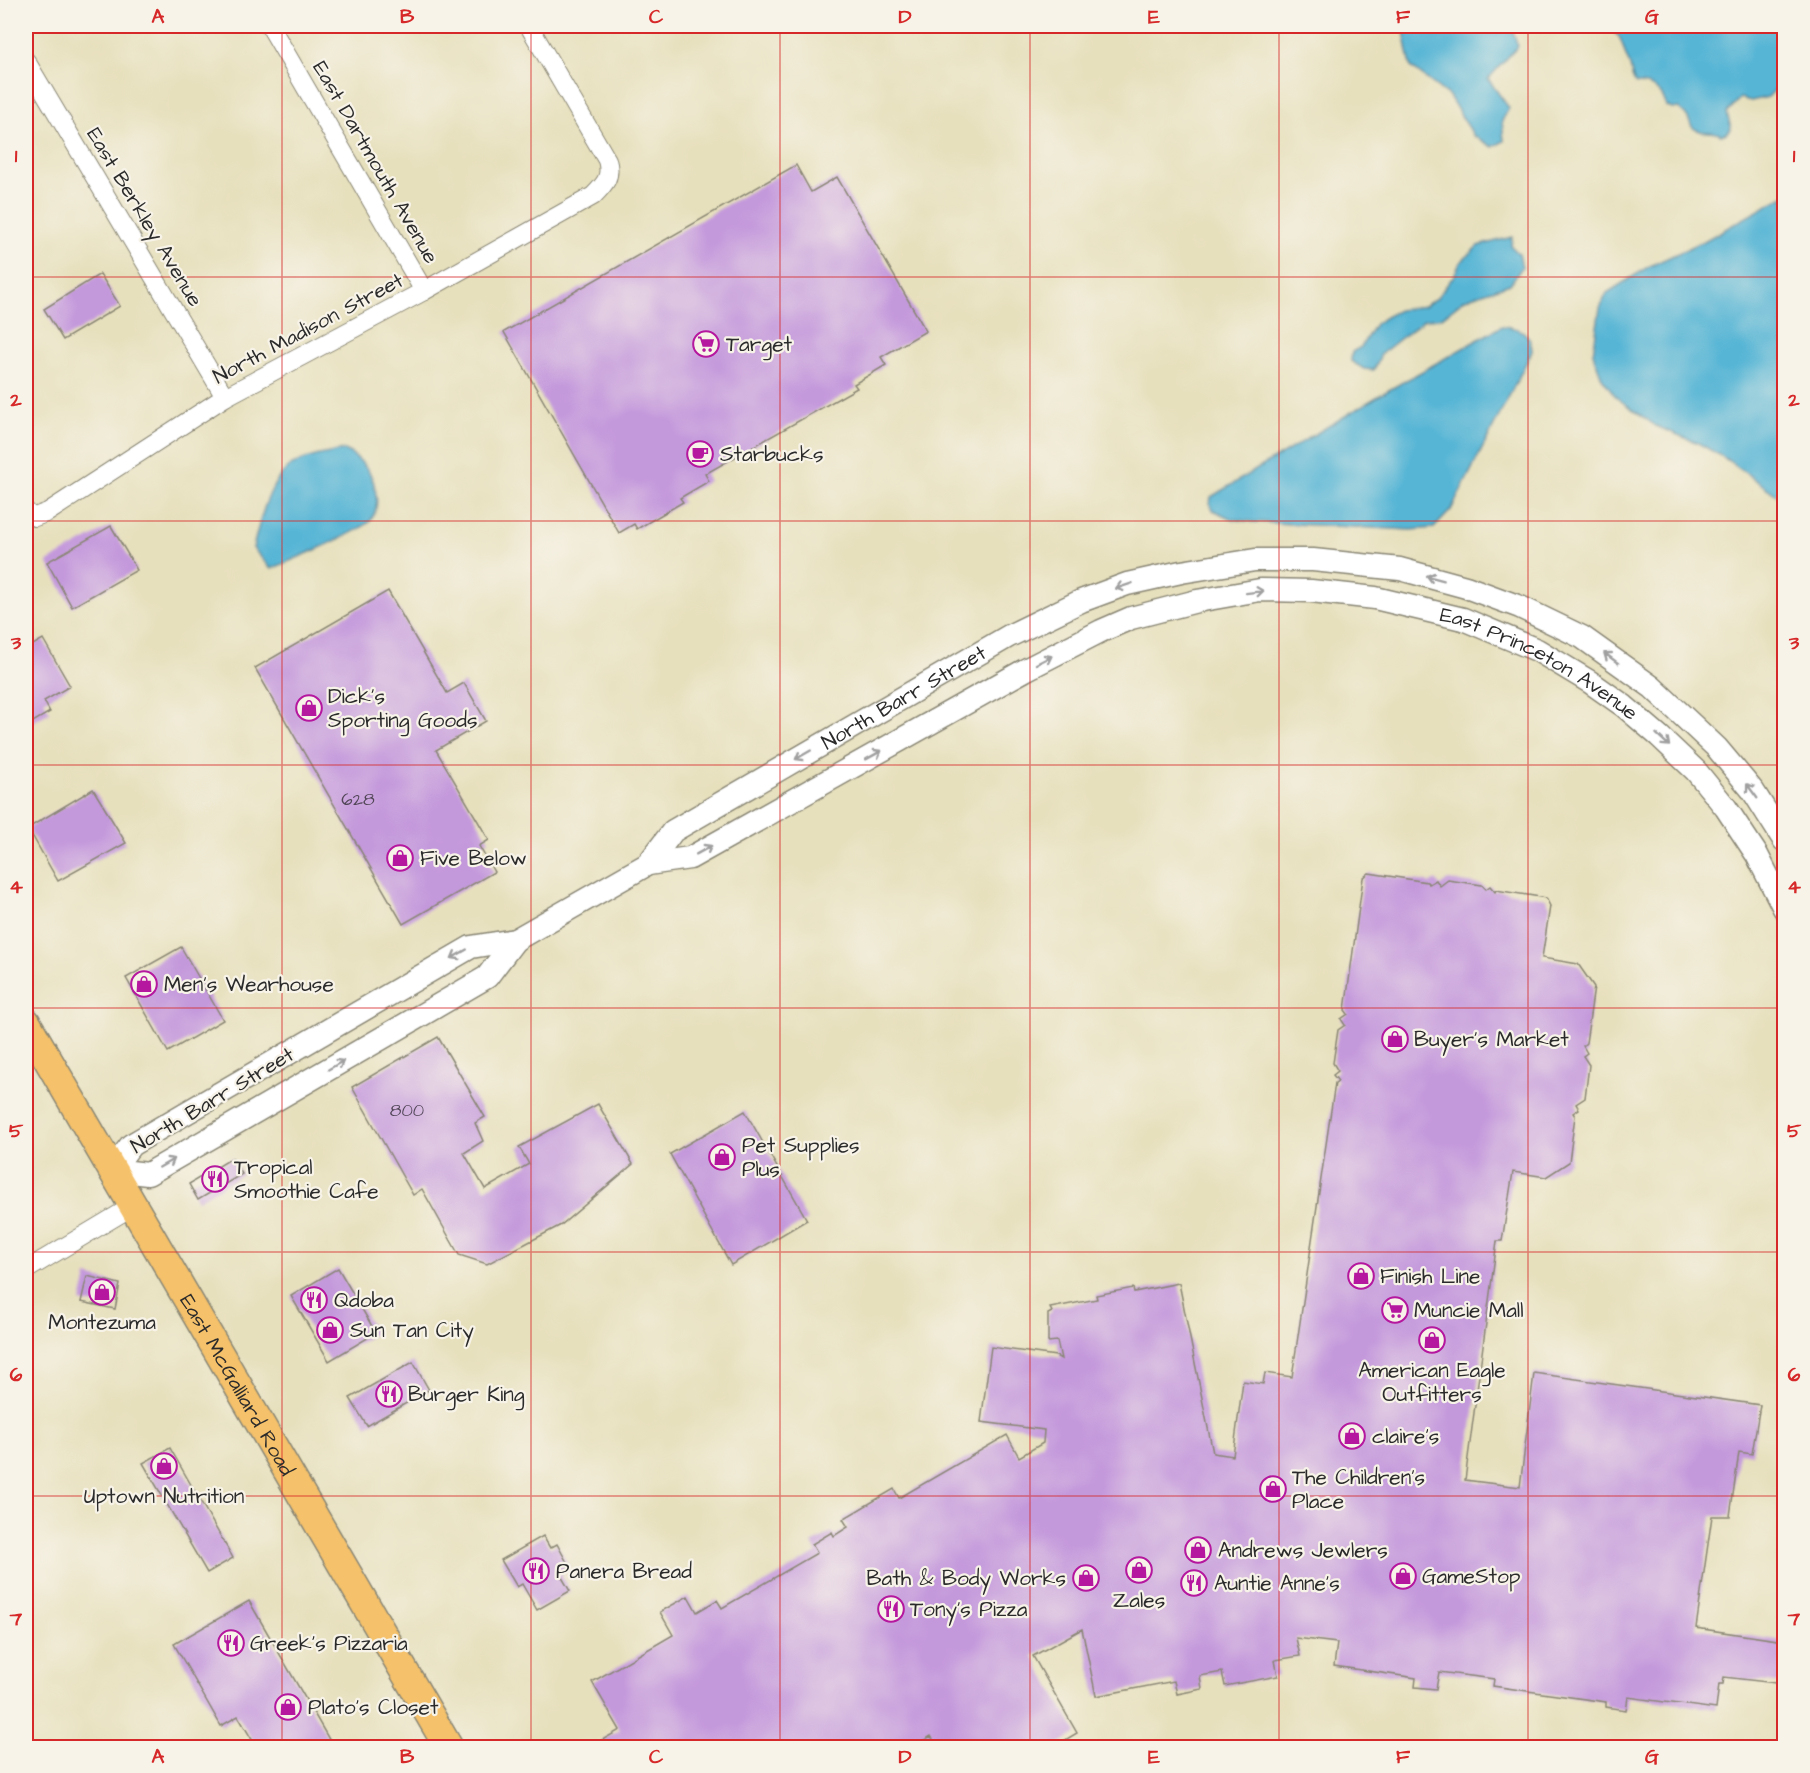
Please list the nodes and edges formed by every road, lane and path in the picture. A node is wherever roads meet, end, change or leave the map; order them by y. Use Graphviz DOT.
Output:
graph roads {
  1 [pos="270,26"];
  2 [pos="529,26"];
  3 [pos="26,61"];
  4 [pos="424,291"];
  5 [pos="225,397"];
  6 [pos="27,512"];
  7 [pos="1180,572"];
  8 [pos="1197,601"];
  9 [pos="1785,840"];
  10 [pos="648,864"];
  11 [pos="1785,908"];
  12 [pos="515,940"];
  13 [pos="26,1022"];
  14 [pos="112,1170"];
  15 [pos="133,1206"];
  16 [pos="26,1270"];
  17 [pos="449,1748"];
  1 -- 4 [label="street, East Dartmouth Avenue"];
  2 -- 4 [label="street, North Madison Street"];
  3 -- 5 [label="street, East Berkley Avenue"];
  4 -- 5 [label="street, North Madison Street"];
  5 -- 6 [label="street, North Madison Street"];
  9 -- 7 [label="street, East Princeton Avenue, one-way"];
  7 -- 10 [label="street, North Barr Street, one-way"];
  10 -- 8 [label="street, North Barr Street, one-way"];
  8 -- 11 [label="street, East Princeton Avenue, one-way"];
  10 -- 12 [label="street, North Barr Street"];
  12 -- 14 [label="street, North Barr Street, one-way"];
  14 -- 12 [label="street, North Barr Street, one-way"];
  13 -- 14 [label="main road, East McGalliard Road"];
  14 -- 15 [label="main road, East McGalliard Road"];
  15 -- 16 [label="street"];
  15 -- 17 [label="main road, East McGalliard Road"];
}
